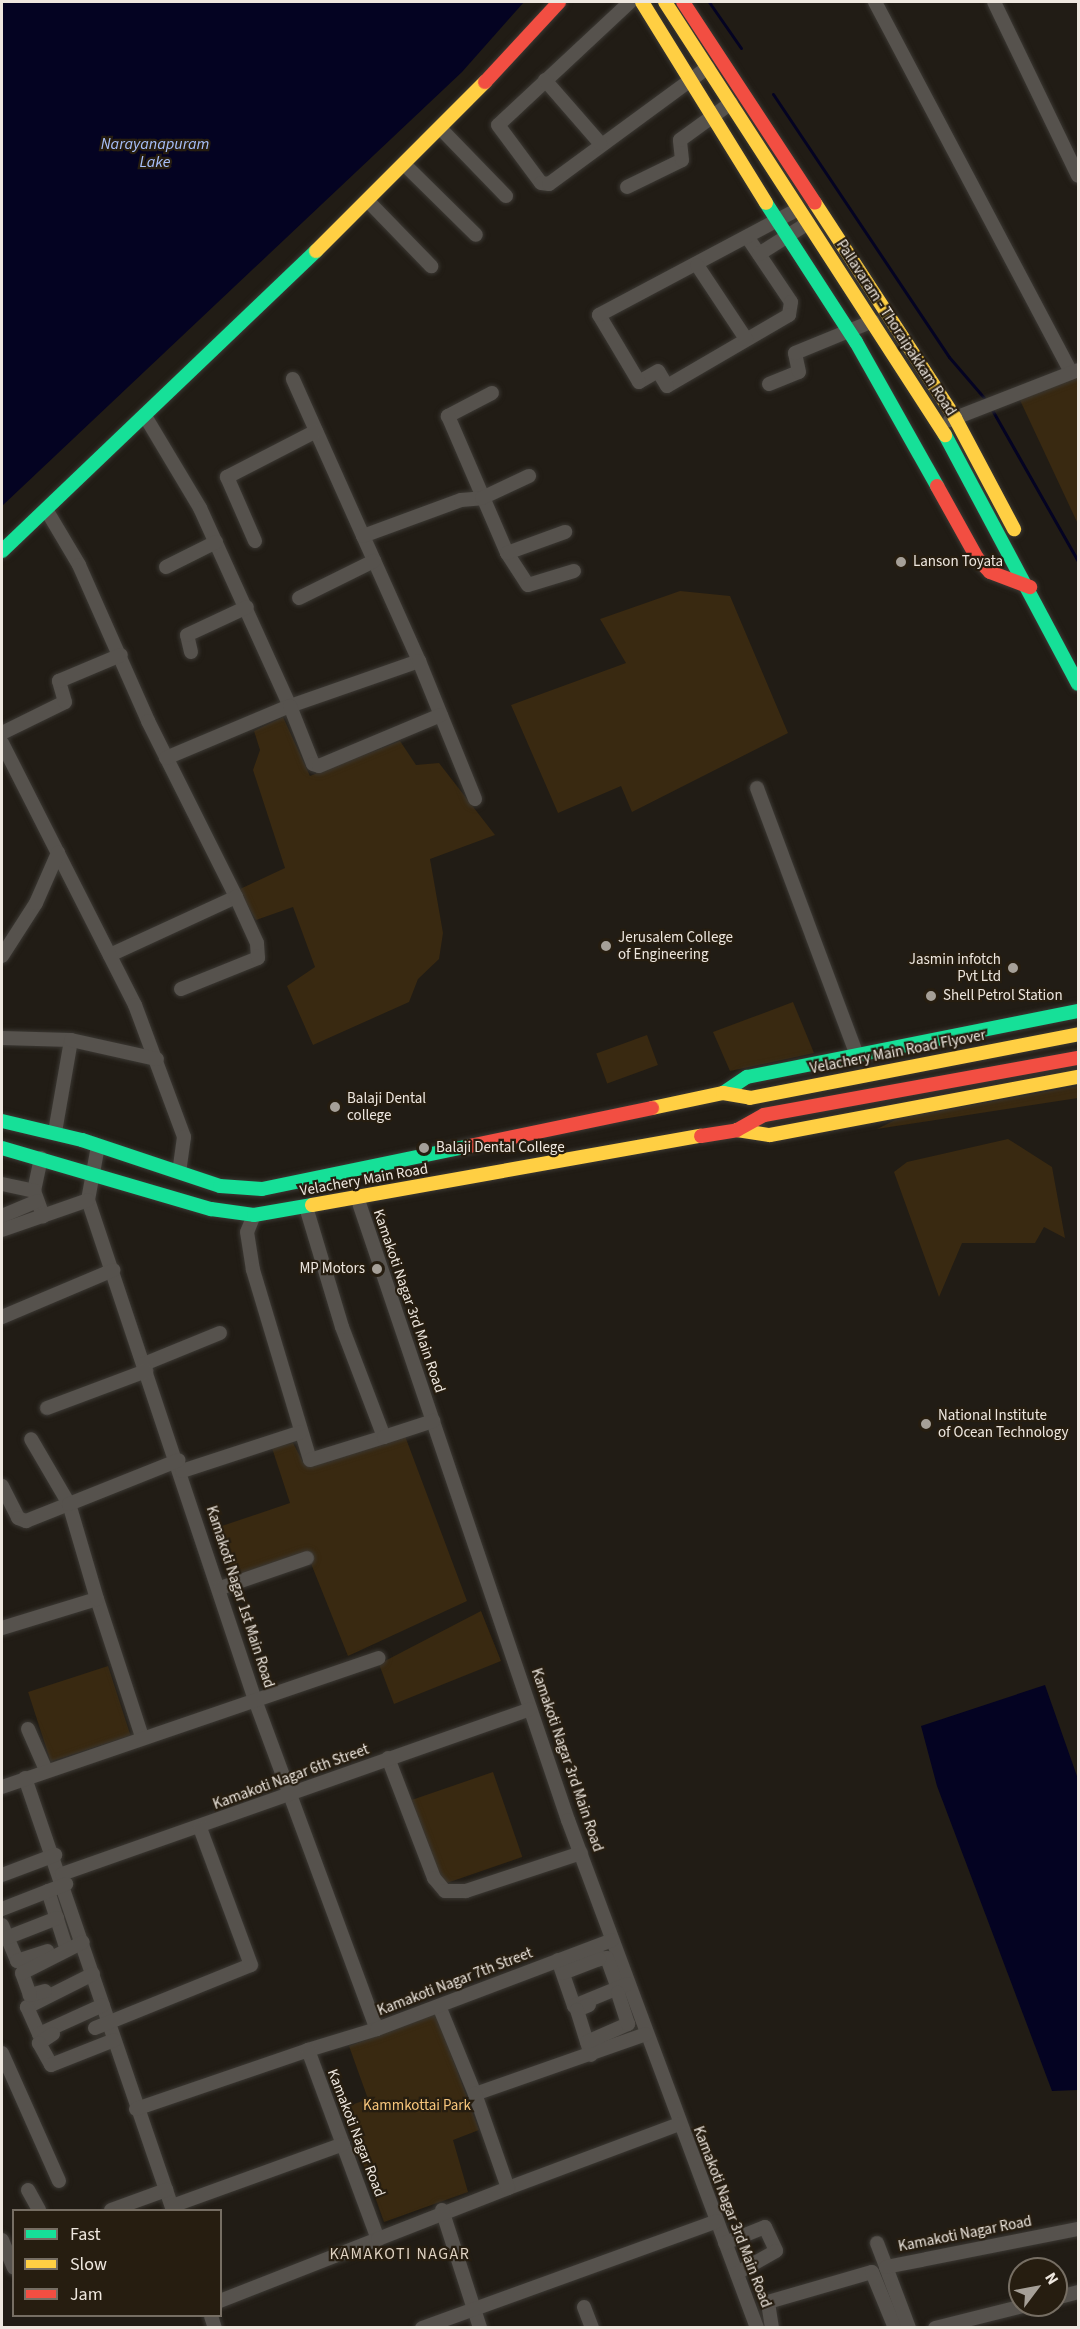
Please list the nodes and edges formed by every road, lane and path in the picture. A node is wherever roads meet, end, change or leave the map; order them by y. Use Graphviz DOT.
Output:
graph roads {
  1 [pos="559,2"];
  2 [pos="630,2"];
  3 [pos="642,2"];
  4 [pos="665,2"];
  5 [pos="683,2"];
  6 [pos="875,2"];
  7 [pos="994,2"];
  8 [pos="708,68"];
  9 [pos="545,80"];
  10 [pos="688,81"];
  11 [pos="731,103"];
  12 [pos="710,118"];
  13 [pos="442,130"];
  14 [pos="600,143"];
  15 [pos="406,166"];
  16 [pos="1078,176"];
  17 [pos="627,187"];
  18 [pos="506,196"];
  19 [pos="369,201"];
  20 [pos="798,209"];
  21 [pos="778,220"];
  22 [pos="808,223"];
  23 [pos="476,235"];
  24 [pos="788,236"];
  25 [pos="748,238"];
  26 [pos="759,254"];
  27 [pos="697,265"];
  28 [pos="431,266"];
  29 [pos="873,321"];
  30 [pos="848,332"];
  31 [pos="746,339"];
  32 [pos="1075,371"];
  33 [pos="293,379"];
  34 [pos="769,384"];
  35 [pos="492,393"];
  36 [pos="145,416"];
  37 [pos="955,418"];
  38 [pos="940,424"];
  39 [pos="316,431"];
  40 [pos="528,476"];
  41 [pos="482,498"];
  42 [pos="47,510"];
  43 [pos="565,532"];
  44 [pos="363,536"];
  45 [pos="255,541"];
  46 [pos="216,543"];
  47 [pos="2,551"];
  48 [pos="507,553"];
  49 [pos="374,561"];
  50 [pos="166,567"];
  51 [pos="574,572"];
  52 [pos="1030,587"];
  53 [pos="299,597"];
  54 [pos="247,608"];
  55 [pos="1078,651"];
  56 [pos="191,652"];
  57 [pos="121,655"];
  58 [pos="419,661"];
  59 [pos="1078,684"];
  60 [pos="290,706"];
  61 [pos="441,715"];
  62 [pos="2,733"];
  63 [pos="2,743"];
  64 [pos="166,758"];
  65 [pos="757,789"];
  66 [pos="475,799"];
  67 [pos="58,853"];
  68 [pos="236,897"];
  69 [pos="110,955"];
  70 [pos="2,956"];
  71 [pos="181,989"];
  72 [pos="1078,1011"];
  73 [pos="1078,1034"];
  74 [pos="2,1038"];
  75 [pos="71,1040"];
  76 [pos="858,1058"];
  77 [pos="1078,1058"];
  78 [pos="157,1059"];
  79 [pos="1078,1077"];
  80 [pos="723,1093"];
  81 [pos="2,1121"];
  82 [pos="737,1130"];
  83 [pos="55,1132"];
  84 [pos="98,1146"];
  85 [pos="2,1148"];
  86 [pos="41,1158"];
  87 [pos="370,1167"];
  88 [pos="93,1172"];
  89 [pos="179,1172"];
  90 [pos="2,1184"];
  91 [pos="36,1196"];
  92 [pos="376,1196"];
  93 [pos="88,1200"];
  94 [pos="358,1200"];
  95 [pos="306,1208"];
  96 [pos="254,1215"];
  97 [pos="2,1216"];
  98 [pos="43,1216"];
  99 [pos="2,1230"];
  100 [pos="112,1270"];
  101 [pos="2,1317"];
  102 [pos="220,1333"];
  103 [pos="145,1367"];
  104 [pos="46,1408"];
  105 [pos="433,1421"];
  106 [pos="301,1431"];
  107 [pos="384,1437"];
  108 [pos="31,1440"];
  109 [pos="181,1466"];
  110 [pos="2,1486"];
  111 [pos="69,1504"];
  112 [pos="307,1558"];
  113 [pos="220,1588"];
  114 [pos="97,1599"];
  115 [pos="2,1628"];
  116 [pos="379,1658"];
  117 [pos="255,1700"];
  118 [pos="530,1709"];
  119 [pos="28,1729"];
  120 [pos="142,1737"];
  121 [pos="388,1758"];
  122 [pos="46,1770"];
  123 [pos="25,1778"];
  124 [pos="2,1787"];
  125 [pos="291,1795"];
  126 [pos="200,1828"];
  127 [pos="581,1853"];
  128 [pos="55,1855"];
  129 [pos="2,1875"];
  130 [pos="64,1879"];
  131 [pos="48,1891"];
  132 [pos="2,1909"];
  133 [pos="57,1918"];
  134 [pos="4,1932"];
  135 [pos="82,1939"];
  136 [pos="612,1940"];
  137 [pos="65,1944"];
  138 [pos="597,1953"];
  139 [pos="560,1966"];
  140 [pos="92,1972"];
  141 [pos="624,1989"];
  142 [pos="439,2006"];
  143 [pos="103,2026"];
  144 [pos="378,2029"];
  145 [pos="646,2034"];
  146 [pos="590,2048"];
  147 [pos="308,2050"];
  148 [pos="2,2053"];
  149 [pos="475,2094"];
  150 [pos="136,2109"];
  151 [pos="680,2124"];
  152 [pos="343,2144"];
  153 [pos="59,2181"];
  154 [pos="508,2188"];
  155 [pos="28,2190"];
  156 [pos="166,2190"];
  157 [pos="38,2209"];
  158 [pos="116,2209"];
  159 [pos="172,2209"];
  160 [pos="442,2210"];
  161 [pos="717,2221"];
  162 [pos="1078,2229"];
  163 [pos="378,2239"];
  164 [pos="2,2240"];
  165 [pos="725,2243"];
  166 [pos="877,2243"];
  167 [pos="12,2263"];
  168 [pos="886,2266"];
  169 [pos="862,2267"];
  170 [pos="737,2273"];
  171 [pos="222,2300"];
  172 [pos="747,2301"];
  173 [pos="584,2307"];
  174 [pos="473,2308"];
  175 [pos="1008,2310"];
  176 [pos="422,2328"];
  177 [pos="480,2328"];
  178 [pos="592,2328"];
  179 [pos="757,2328"];
  180 [pos="772,2328"];
  181 [pos="895,2328"];
  182 [pos="909,2328"];
  183 [pos="935,2328"];
  1 -- 13 [label="main road"];
  2 -- 9 [label="street"];
  3 -- 10 [label="main road"];
  4 -- 8 [label="main road, Pallavaram - Thoraipakkam Road"];
  5 -- 37 [label="main road, Pallavaram - Thoraipakkam Road"];
  6 -- 32 [label="street"];
  7 -- 16 [label="street"];
  8 -- 10 [label="street"];
  8 -- 11 [label="main road, Pallavaram - Thoraipakkam Road"];
  9 -- 14 [label="street"];
  9 -- 14 [label="street"];
  10 -- 12 [label="main road"];
  10 -- 14 [label="street"];
  11 -- 12 [label="street"];
  11 -- 20 [label="main road, Pallavaram - Thoraipakkam Road"];
  12 -- 17 [label="street"];
  12 -- 21 [label="main road"];
  13 -- 15 [label="main road"];
  13 -- 18 [label="street"];
  15 -- 19 [label="main road"];
  15 -- 23 [label="street"];
  19 -- 28 [label="street"];
  19 -- 36 [label="main road"];
  20 -- 21 [label="street"];
  20 -- 22 [label="main road, Pallavaram - Thoraipakkam Road"];
  21 -- 24 [label="main road"];
  21 -- 25 [label="street"];
  22 -- 24 [label="street"];
  22 -- 29 [label="main road, Pallavaram - Thoraipakkam Road"];
  24 -- 26 [label="street"];
  24 -- 30 [label="main road"];
  25 -- 26 [label="street"];
  25 -- 27 [label="street"];
  26 -- 31 [label="street"];
  27 -- 31 [label="street"];
  27 -- 31 [label="street"];
  29 -- 30 [label="street"];
  29 -- 38 [label="main road, Pallavaram - Thoraipakkam Road"];
  30 -- 34 [label="street"];
  30 -- 52 [label="main road"];
  32 -- 37 [label="street"];
  33 -- 39 [label="street"];
  35 -- 41 [label="street"];
  36 -- 42 [label="main road"];
  36 -- 46 [label="street"];
  37 -- 38 [label="street"];
  37 -- 55 [label="main road, Pallavaram - Thoraipakkam Road"];
  38 -- 52 [label="main road, Pallavaram - Thoraipakkam Road"];
  39 -- 44 [label="street"];
  39 -- 45 [label="street"];
  40 -- 41 [label="street"];
  41 -- 44 [label="street"];
  41 -- 48 [label="street"];
  42 -- 47 [label="main road"];
  42 -- 57 [label="street"];
  43 -- 48 [label="street"];
  44 -- 49 [label="street"];
  46 -- 50 [label="street"];
  46 -- 54 [label="street"];
  48 -- 51 [label="street"];
  49 -- 53 [label="street"];
  49 -- 58 [label="street"];
  52 -- 59 [label="main road, Pallavaram - Thoraipakkam Road"];
  54 -- 56 [label="street"];
  54 -- 60 [label="street"];
  57 -- 62 [label="street"];
  57 -- 64 [label="street"];
  58 -- 60 [label="street"];
  58 -- 61 [label="street"];
  60 -- 61 [label="street"];
  60 -- 64 [label="street"];
  61 -- 66 [label="street"];
  63 -- 67 [label="street"];
  64 -- 68 [label="street"];
  65 -- 76 [label="street"];
  67 -- 69 [label="street"];
  67 -- 70 [label="street"];
  68 -- 69 [label="street"];
  68 -- 71 [label="street"];
  69 -- 78 [label="street"];
  72 -- 76 [label="main road"];
  73 -- 80 [label="main road, Velachery Main Road Flyover"];
  74 -- 75 [label="street"];
  75 -- 78 [label="street"];
  75 -- 83 [label="street"];
  76 -- 80 [label="main road"];
  77 -- 82 [label="main road"];
  78 -- 89 [label="street"];
  79 -- 82 [label="main road"];
  80 -- 87 [label="main road, Velachery Main Road"];
  81 -- 83 [label="main road, Velachery Main Road"];
  82 -- 92 [label="main road, Velachery Main Road"];
  83 -- 84 [label="main road, Velachery Main Road"];
  84 -- 88 [label="street, Kamakoti Nagar 1st Main Road"];
  84 -- 89 [label="main road, Velachery Main Road"];
  85 -- 86 [label="main road, Velachery Main Road"];
  86 -- 88 [label="main road, Velachery Main Road"];
  86 -- 91 [label="street"];
  87 -- 89 [label="main road, Velachery Main Road"];
  87 -- 92 [label="main road"];
  88 -- 93 [label="street, Kamakoti Nagar 1st Main Road"];
  88 -- 96 [label="main road, Velachery Main Road"];
  90 -- 91 [label="street"];
  91 -- 97 [label="street"];
  91 -- 98 [label="street"];
  92 -- 94 [label="main road, Velachery Main Road"];
  93 -- 98 [label="street"];
  93 -- 100 [label="street, Kamakoti Nagar 1st Main Road"];
  94 -- 95 [label="main road, Velachery Main Road"];
  94 -- 105 [label="street, Kamakoti Nagar 3rd Main Road"];
  95 -- 96 [label="main road, Velachery Main Road"];
  95 -- 107 [label="street"];
  96 -- 106 [label="street"];
  98 -- 99 [label="street"];
  100 -- 101 [label="street"];
  100 -- 103 [label="street, Kamakoti Nagar 1st Main Road"];
  102 -- 103 [label="street"];
  103 -- 104 [label="street"];
  103 -- 109 [label="street, Kamakoti Nagar 1st Main Road"];
  105 -- 107 [label="street"];
  105 -- 118 [label="street, Kamakoti Nagar 3rd Main Road"];
  106 -- 107 [label="street"];
  106 -- 109 [label="street"];
  108 -- 111 [label="street"];
  109 -- 111 [label="street"];
  109 -- 113 [label="street, Kamakoti Nagar 1st Main Road"];
  110 -- 111 [label="street"];
  111 -- 114 [label="street"];
  112 -- 113 [label="street"];
  113 -- 117 [label="street, Kamakoti Nagar 1st Main Road"];
  114 -- 115 [label="street"];
  114 -- 120 [label="street"];
  116 -- 117 [label="street"];
  117 -- 120 [label="street"];
  117 -- 125 [label="street, Kamakoti Nagar 1st Main Road"];
  118 -- 121 [label="street, Kamakoti Nagar 6th Street"];
  118 -- 127 [label="street, Kamakoti Nagar 3rd Main Road"];
  119 -- 122 [label="street"];
  120 -- 122 [label="street"];
  121 -- 125 [label="street, Kamakoti Nagar 6th Street"];
  121 -- 127 [label="street"];
  122 -- 123 [label="street"];
  123 -- 124 [label="street"];
  123 -- 128 [label="street"];
  125 -- 126 [label="street, Kamakoti Nagar 6th Street"];
  125 -- 144 [label="street, Kamakoti Nagar 1st Main Road"];
  126 -- 130 [label="street, Kamakoti Nagar 6th Street"];
  126 -- 143 [label="street"];
  127 -- 136 [label="street, Kamakoti Nagar 3rd Main Road"];
  128 -- 129 [label="street"];
  128 -- 130 [label="street"];
  130 -- 131 [label="street, Kamakoti Nagar 6th Street"];
  130 -- 135 [label="street"];
  131 -- 132 [label="street, Kamakoti Nagar 6th Street"];
  131 -- 133 [label="street"];
  133 -- 134 [label="street"];
  133 -- 137 [label="street"];
  134 -- 137 [label="street"];
  135 -- 137 [label="street"];
  135 -- 140 [label="street"];
  135 -- 140 [label="street"];
  136 -- 138 [label="street, Kamakoti Nagar 7th Street"];
  136 -- 141 [label="street, Kamakoti Nagar 3rd Main Road"];
  138 -- 139 [label="street, Kamakoti Nagar 7th Street"];
  138 -- 141 [label="street"];
  139 -- 141 [label="street"];
  139 -- 142 [label="street, Kamakoti Nagar 7th Street"];
  140 -- 143 [label="street"];
  140 -- 143 [label="street"];
  141 -- 145 [label="street, Kamakoti Nagar 3rd Main Road"];
  141 -- 146 [label="street"];
  141 -- 146 [label="street"];
  142 -- 144 [label="street, Kamakoti Nagar 7th Street"];
  142 -- 149 [label="street"];
  143 -- 150 [label="street"];
  144 -- 147 [label="street, Kamakoti Nagar 7th Street"];
  145 -- 146 [label="street"];
  145 -- 151 [label="street, Kamakoti Nagar 3rd Main Road"];
  146 -- 149 [label="street"];
  147 -- 150 [label="street"];
  147 -- 152 [label="street, Kamakoti Nagar Road"];
  148 -- 153 [label="street"];
  149 -- 154 [label="street"];
  150 -- 156 [label="street"];
  151 -- 154 [label="street"];
  151 -- 161 [label="street, Kamakoti Nagar 3rd Main Road"];
  152 -- 159 [label="street"];
  152 -- 163 [label="street, Kamakoti Nagar Road"];
  154 -- 160 [label="street"];
  155 -- 157 [label="street"];
  156 -- 158 [label="street"];
  156 -- 159 [label="street"];
  160 -- 163 [label="street"];
  160 -- 174 [label="street"];
  161 -- 165 [label="street, Kamakoti Nagar 3rd Main Road"];
  161 -- 174 [label="street"];
  162 -- 168 [label="street, Kamakoti Nagar Road"];
  163 -- 171 [label="street"];
  164 -- 167 [label="street"];
  165 -- 170 [label="street, Kamakoti Nagar 3rd Main Road"];
  165 -- 170 [label="street"];
  166 -- 168 [label="street"];
  168 -- 182 [label="street, Kamakoti Nagar Road"];
  169 -- 172 [label="street"];
  170 -- 172 [label="street, Kamakoti Nagar 3rd Main Road"];
  172 -- 179 [label="street, Kamakoti Nagar 3rd Main Road"];
  173 -- 178 [label="street"];
  174 -- 176 [label="street"];
  174 -- 177 [label="street"];
  175 -- 183 [label="street"];
  180 -- 181 [label="street"];
}
